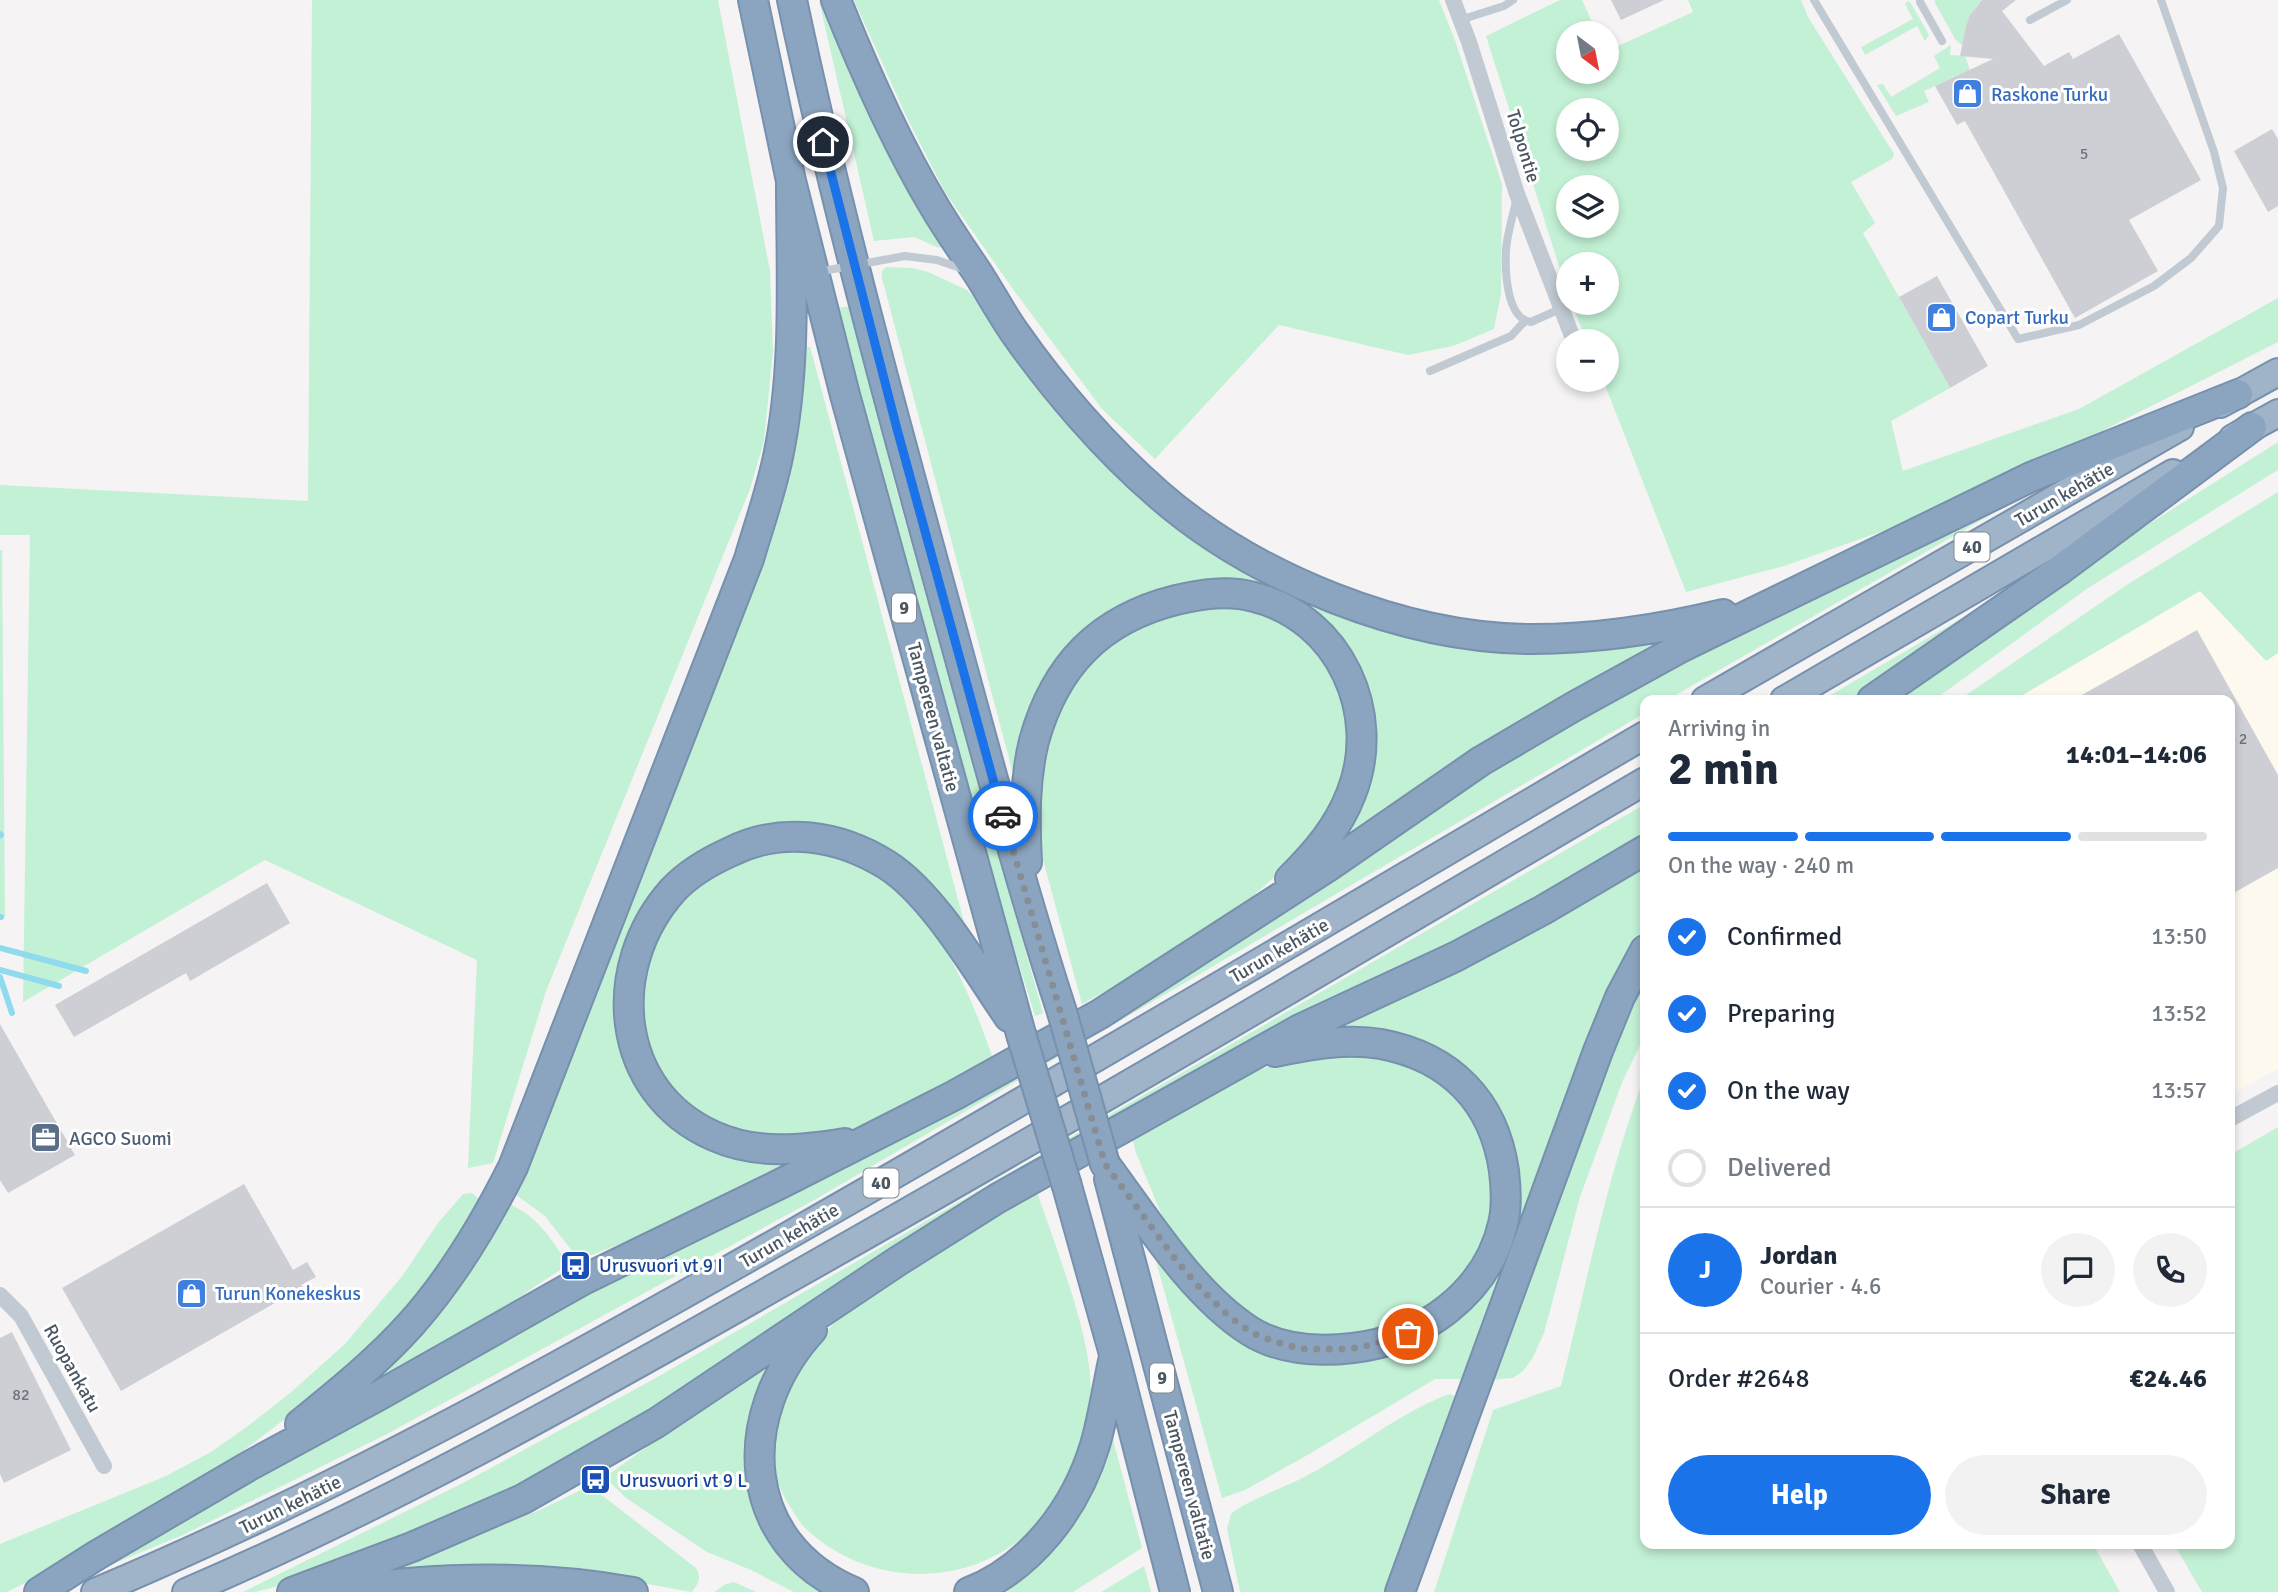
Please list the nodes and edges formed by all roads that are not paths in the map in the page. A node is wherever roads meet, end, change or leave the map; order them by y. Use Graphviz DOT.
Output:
graph roads {
  1 [pos="753,0"];
  2 [pos="793,0"];
  3 [pos="836,0"];
  4 [pos="1453,0"];
  5 [pos="1513,0"];
  6 [pos="1814,0"];
  7 [pos="2067,0"];
  8 [pos="2161,0"];
  9 [pos="1921,1"];
  10 [pos="1461,20"];
  11 [pos="2030,20"];
  12 [pos="1942,41"];
  13 [pos="791,181"];
  14 [pos="1517,194"];
  15 [pos="854,265"];
  16 [pos="814,272"];
  17 [pos="978,274"];
  18 [pos="1556,298"];
  19 [pos="1556,311"];
  20 [pos="1525,321"];
  21 [pos="1430,371"];
  22 [pos="2278,372"];
  23 [pos="2238,394"];
  24 [pos="2278,413"];
  25 [pos="2252,427"];
  26 [pos="1773,601"];
  27 [pos="1714,695"];
  28 [pos="1793,695"];
  29 [pos="1879,695"];
  30 [pos="1640,738"];
  31 [pos="1640,785"];
  32 [pos="1640,853"];
  33 [pos="1029,910"];
  34 [pos="1258,913"];
  35 [pos="1640,959"];
  36 [pos="1021,1034"];
  37 [pos="1252,1057"];
  38 [pos="2278,1093"];
  39 [pos="2235,1116"];
  40 [pos="867,1139"];
  41 [pos="1105,1164"];
  42 [pos="0,1295"];
  43 [pos="832,1307"];
  44 [pos="1115,1354"];
  45 [pos="104,1466"];
  46 [pos="249,1466"];
  47 [pos="2143,1549"];
  48 [pos="39,1592"];
  49 [pos="95,1592"];
  50 [pos="186,1592"];
  51 [pos="292,1592"];
  52 [pos="330,1592"];
  53 [pos="633,1592"];
  54 [pos="854,1592"];
  55 [pos="969,1592"];
  56 [pos="1175,1592"];
  57 [pos="1218,1592"];
  58 [pos="1400,1592"];
  59 [pos="2166,1592"];
  1 -- 13 [label="highway, Tampereen valtatie / 9"];
  2 -- 15 [label="highway, Tampereen valtatie / 9"];
  3 -- 17 [label="highway"];
  4 -- 10 [label="street, Tolpontie"];
  5 -- 10 [label="lane"];
  6 -- 8 [label="lane"];
  7 -- 11 [label="lane"];
  9 -- 12 [label="lane"];
  10 -- 14 [label="street, Tolpontie"];
  13 -- 16 [label="highway, Tampereen valtatie / 9"];
  13 -- 46 [label="highway"];
  14 -- 18 [label="street, Tolpontie"];
  14 -- 20 [label="lane"];
  15 -- 16 [label="lane"];
  15 -- 17 [label="lane"];
  15 -- 33 [label="highway, Tampereen valtatie / 9"];
  16 -- 36 [label="highway, Tampereen valtatie / 9"];
  17 -- 26 [label="highway"];
  19 -- 20 [label="lane"];
  20 -- 21 [label="lane"];
  22 -- 23 [label="highway, Turun kehätie / 40"];
  23 -- 26 [label="highway"];
  23 -- 27 [label="highway, Turun kehätie / 40"];
  24 -- 25 [label="highway, Turun kehätie / 40"];
  25 -- 28 [label="highway, Turun kehätie / 40"];
  25 -- 29 [label="highway"];
  26 -- 34 [label="highway"];
  30 -- 49 [label="highway, Turun kehätie / 40"];
  31 -- 50 [label="highway, Turun kehätie / 40"];
  32 -- 37 [label="highway"];
  33 -- 34 [label="highway"];
  33 -- 41 [label="highway, Tampereen valtatie / 9, bridge"];
  34 -- 40 [label="highway"];
  35 -- 58 [label="highway"];
  36 -- 40 [label="highway"];
  36 -- 44 [label="highway, Tampereen valtatie / 9, bridge"];
  37 -- 41 [label="highway"];
  37 -- 43 [label="highway"];
  38 -- 39 [label="street"];
  40 -- 46 [label="highway"];
  41 -- 57 [label="highway, Tampereen valtatie / 9"];
  42 -- 45 [label="street, Ruopankatu"];
  43 -- 51 [label="highway"];
  43 -- 54 [label="highway"];
  44 -- 55 [label="highway"];
  44 -- 56 [label="highway, Tampereen valtatie / 9"];
  46 -- 48 [label="highway"];
  47 -- 59 [label="street"];
  52 -- 53 [label="highway"];
}
